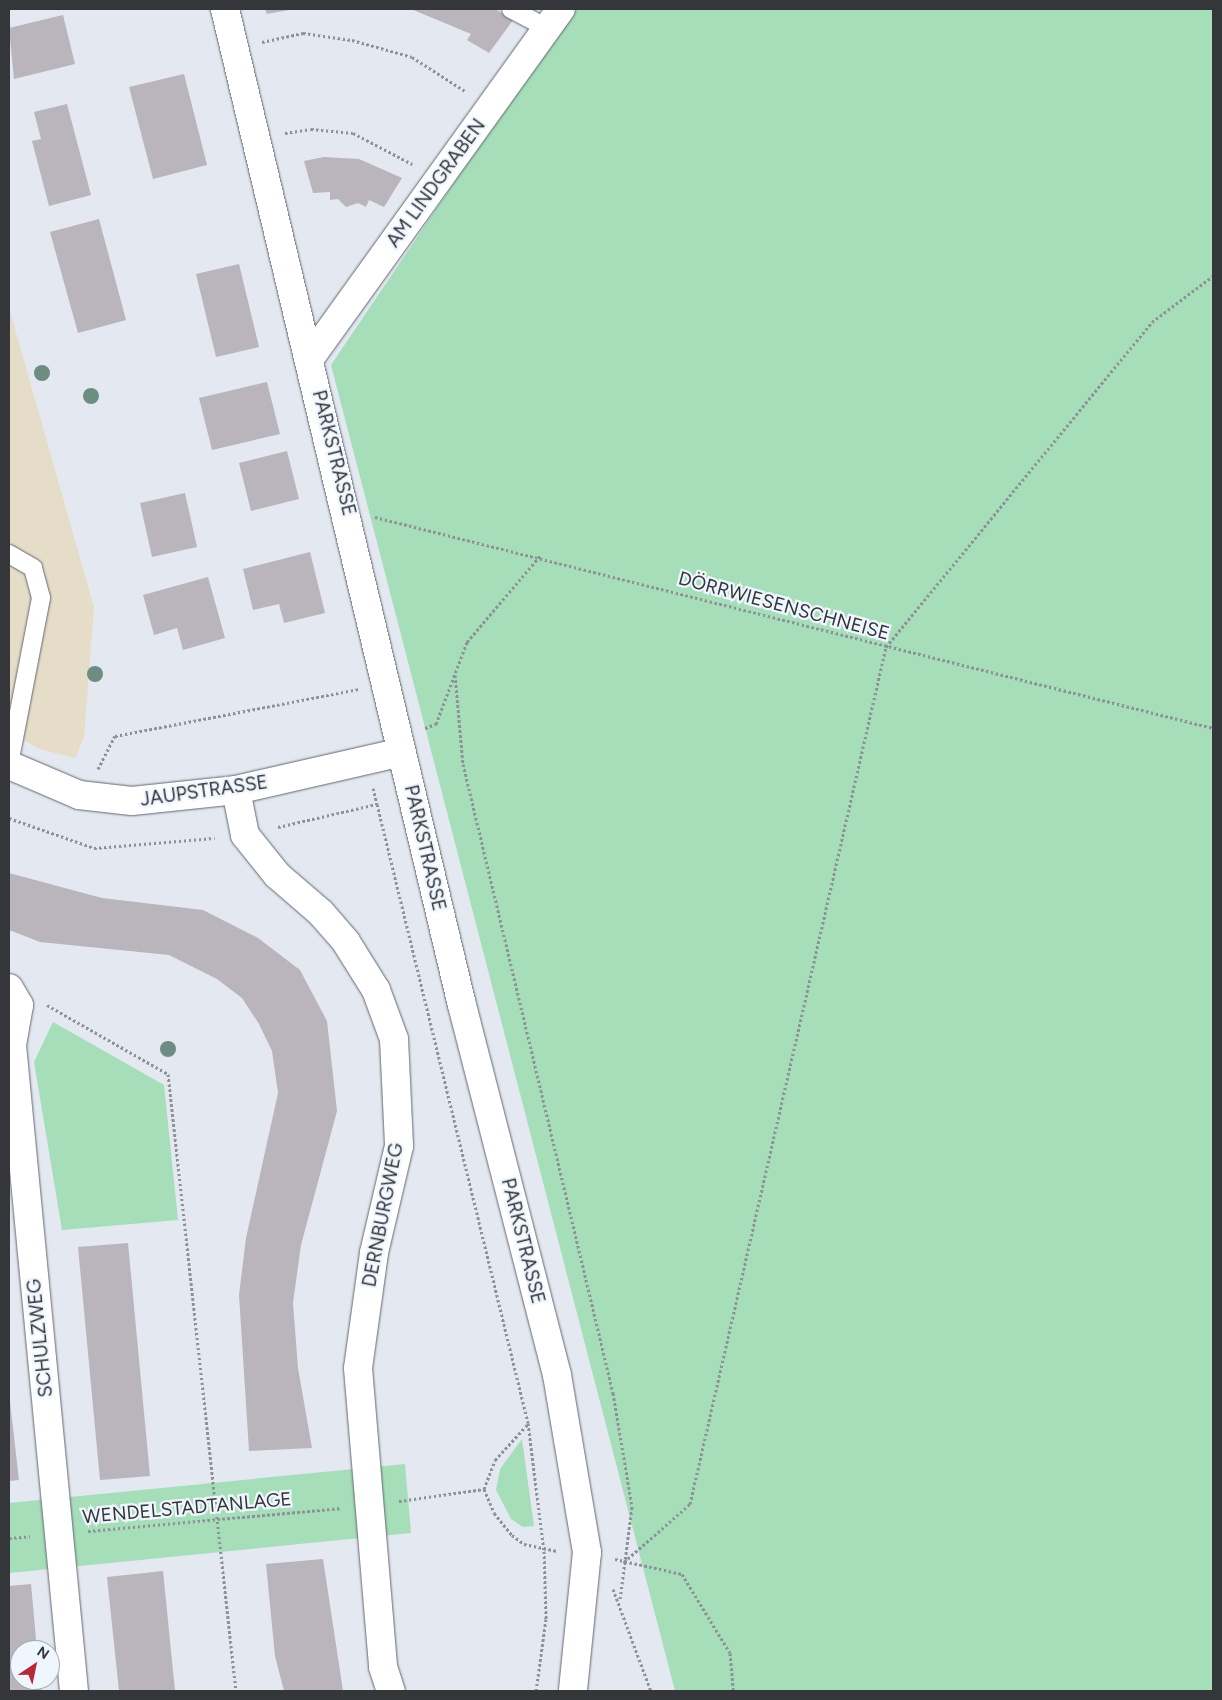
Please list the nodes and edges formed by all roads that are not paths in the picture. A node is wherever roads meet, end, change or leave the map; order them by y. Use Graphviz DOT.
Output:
graph roads {
  1 [pos="225,9"];
  2 [pos="511,9"];
  3 [pos="554,19"];
  4 [pos="310,358"];
  5 [pos="9,554"];
  6 [pos="401,746"];
  7 [pos="9,765"];
  8 [pos="236,790"];
  9 [pos="14,996"];
  10 [pos="74,1691"];
  11 [pos="391,1691"];
  12 [pos="573,1691"];
  1 -- 4 [label="street, PARKSTRASSE"];
  2 -- 3 [label="lane"];
  3 -- 4 [label="street, AM LINDGRABEN"];
  4 -- 6 [label="street, PARKSTRASSE"];
  5 -- 7 [label="lane"];
  6 -- 8 [label="street, JAUPSTRASSE"];
  6 -- 12 [label="street, PARKSTRASSE"];
  7 -- 8 [label="street, JAUPSTRASSE"];
  8 -- 11 [label="street, DERNBURGWEG"];
  9 -- 10 [label="street, SCHULZWEG"];
}
